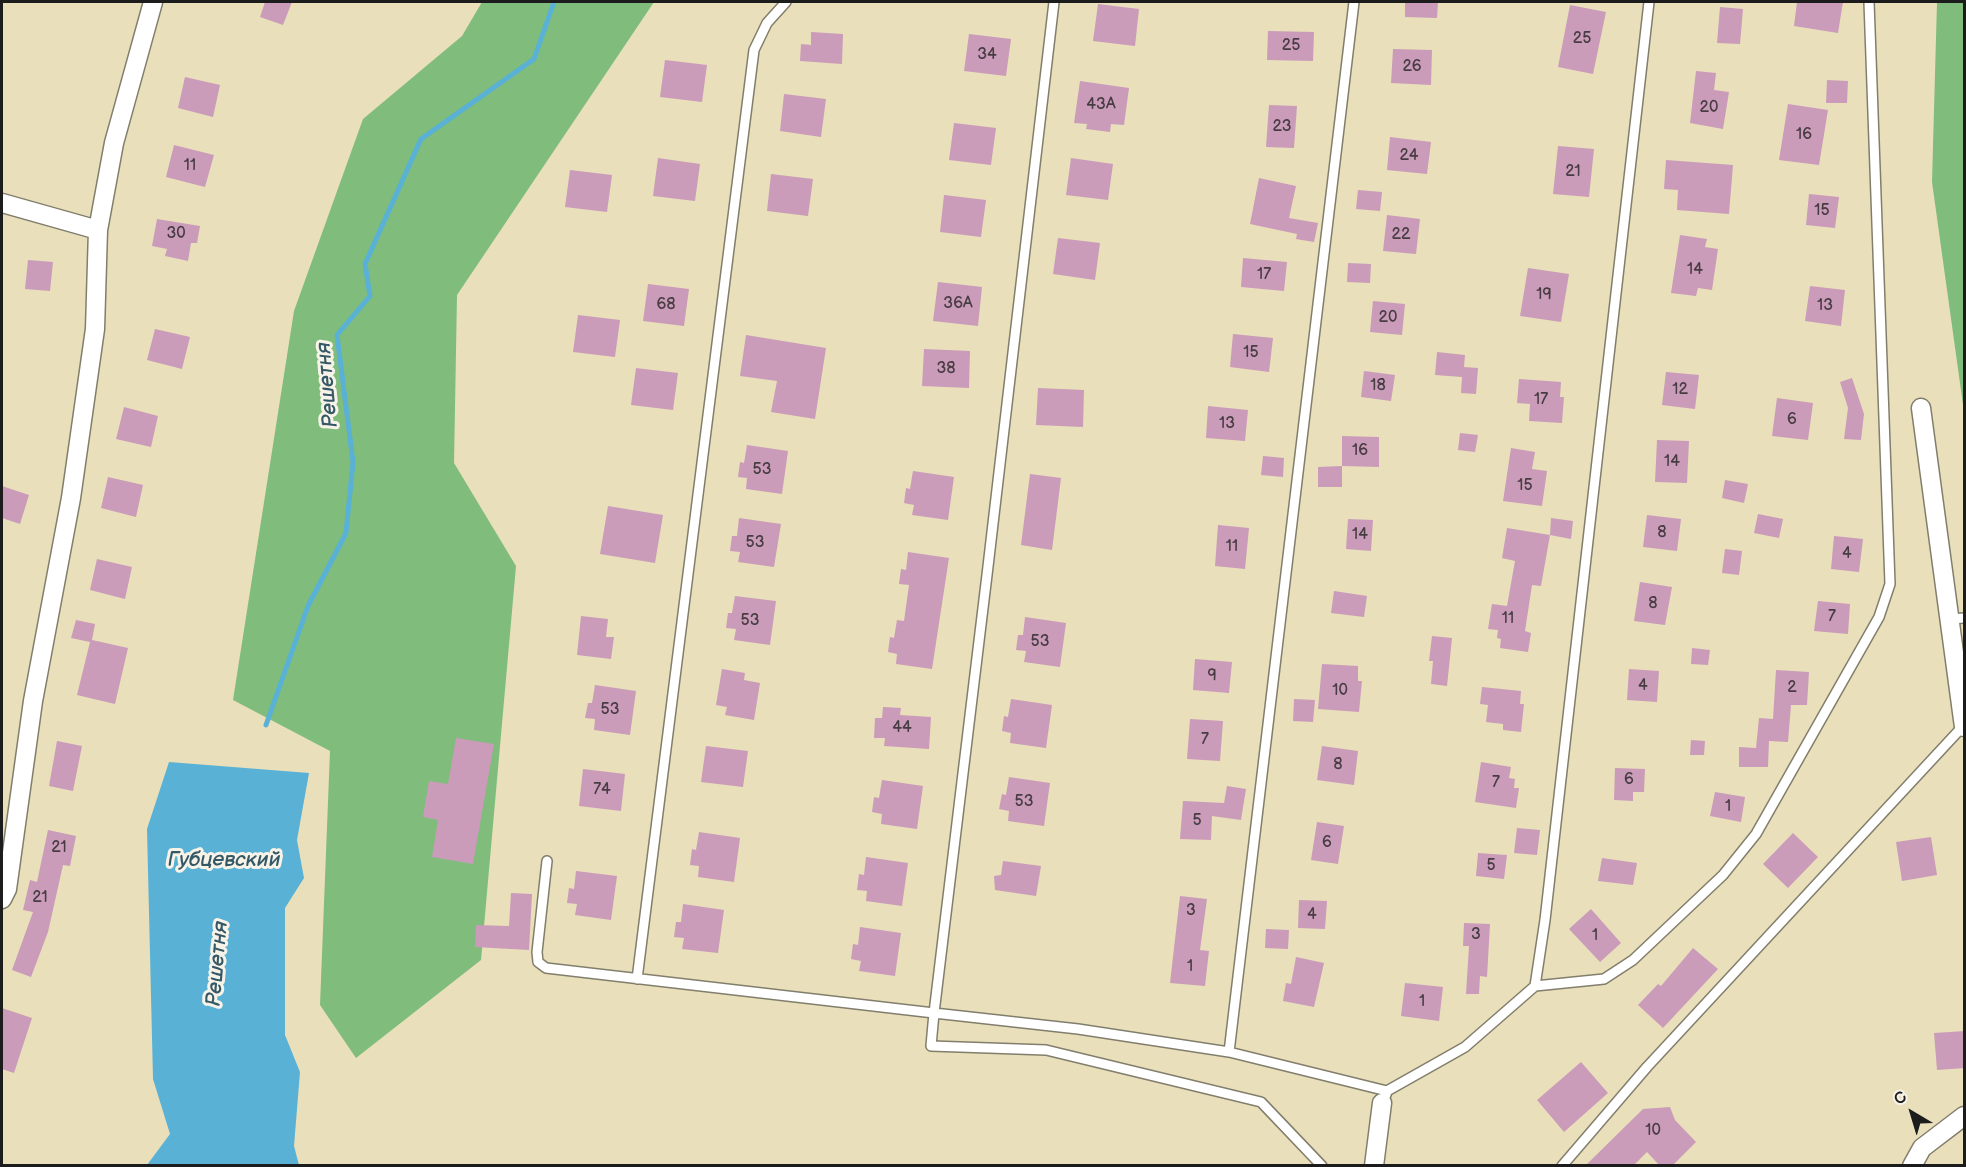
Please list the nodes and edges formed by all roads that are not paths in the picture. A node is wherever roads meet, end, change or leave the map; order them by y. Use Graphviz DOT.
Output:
graph roads {
  1 [pos="153,2"];
  2 [pos="786,2"];
  3 [pos="1054,2"];
  4 [pos="1354,2"];
  5 [pos="1649,2"];
  6 [pos="1869,2"];
  7 [pos="2,203"];
  8 [pos="98,230"];
  9 [pos="1921,408"];
  10 [pos="1957,619"];
  11 [pos="1964,726"];
  12 [pos="547,861"];
  13 [pos="2,899"];
  14 [pos="637,979"];
  15 [pos="1535,986"];
  16 [pos="934,1014"];
  17 [pos="1229,1052"];
  18 [pos="1385,1097"];
  19 [pos="1965,1116"];
  20 [pos="1323,1166"];
  21 [pos="1374,1166"];
  22 [pos="1562,1166"];
  23 [pos="1912,1166"];
  1 -- 8 [label="street"];
  2 -- 14 [label="lane"];
  3 -- 16 [label="lane"];
  4 -- 17 [label="lane"];
  5 -- 15 [label="lane"];
  6 -- 15 [label="lane"];
  7 -- 8 [label="street"];
  8 -- 13 [label="street"];
  9 -- 10 [label="street"];
  10 -- 11 [label="street"];
  11 -- 22 [label="lane"];
  12 -- 14 [label="lane"];
  14 -- 16 [label="lane"];
  15 -- 18 [label="lane"];
  16 -- 17 [label="lane"];
  16 -- 20 [label="lane"];
  17 -- 18 [label="lane"];
  18 -- 21 [label="street"];
  19 -- 23 [label="street"];
}
